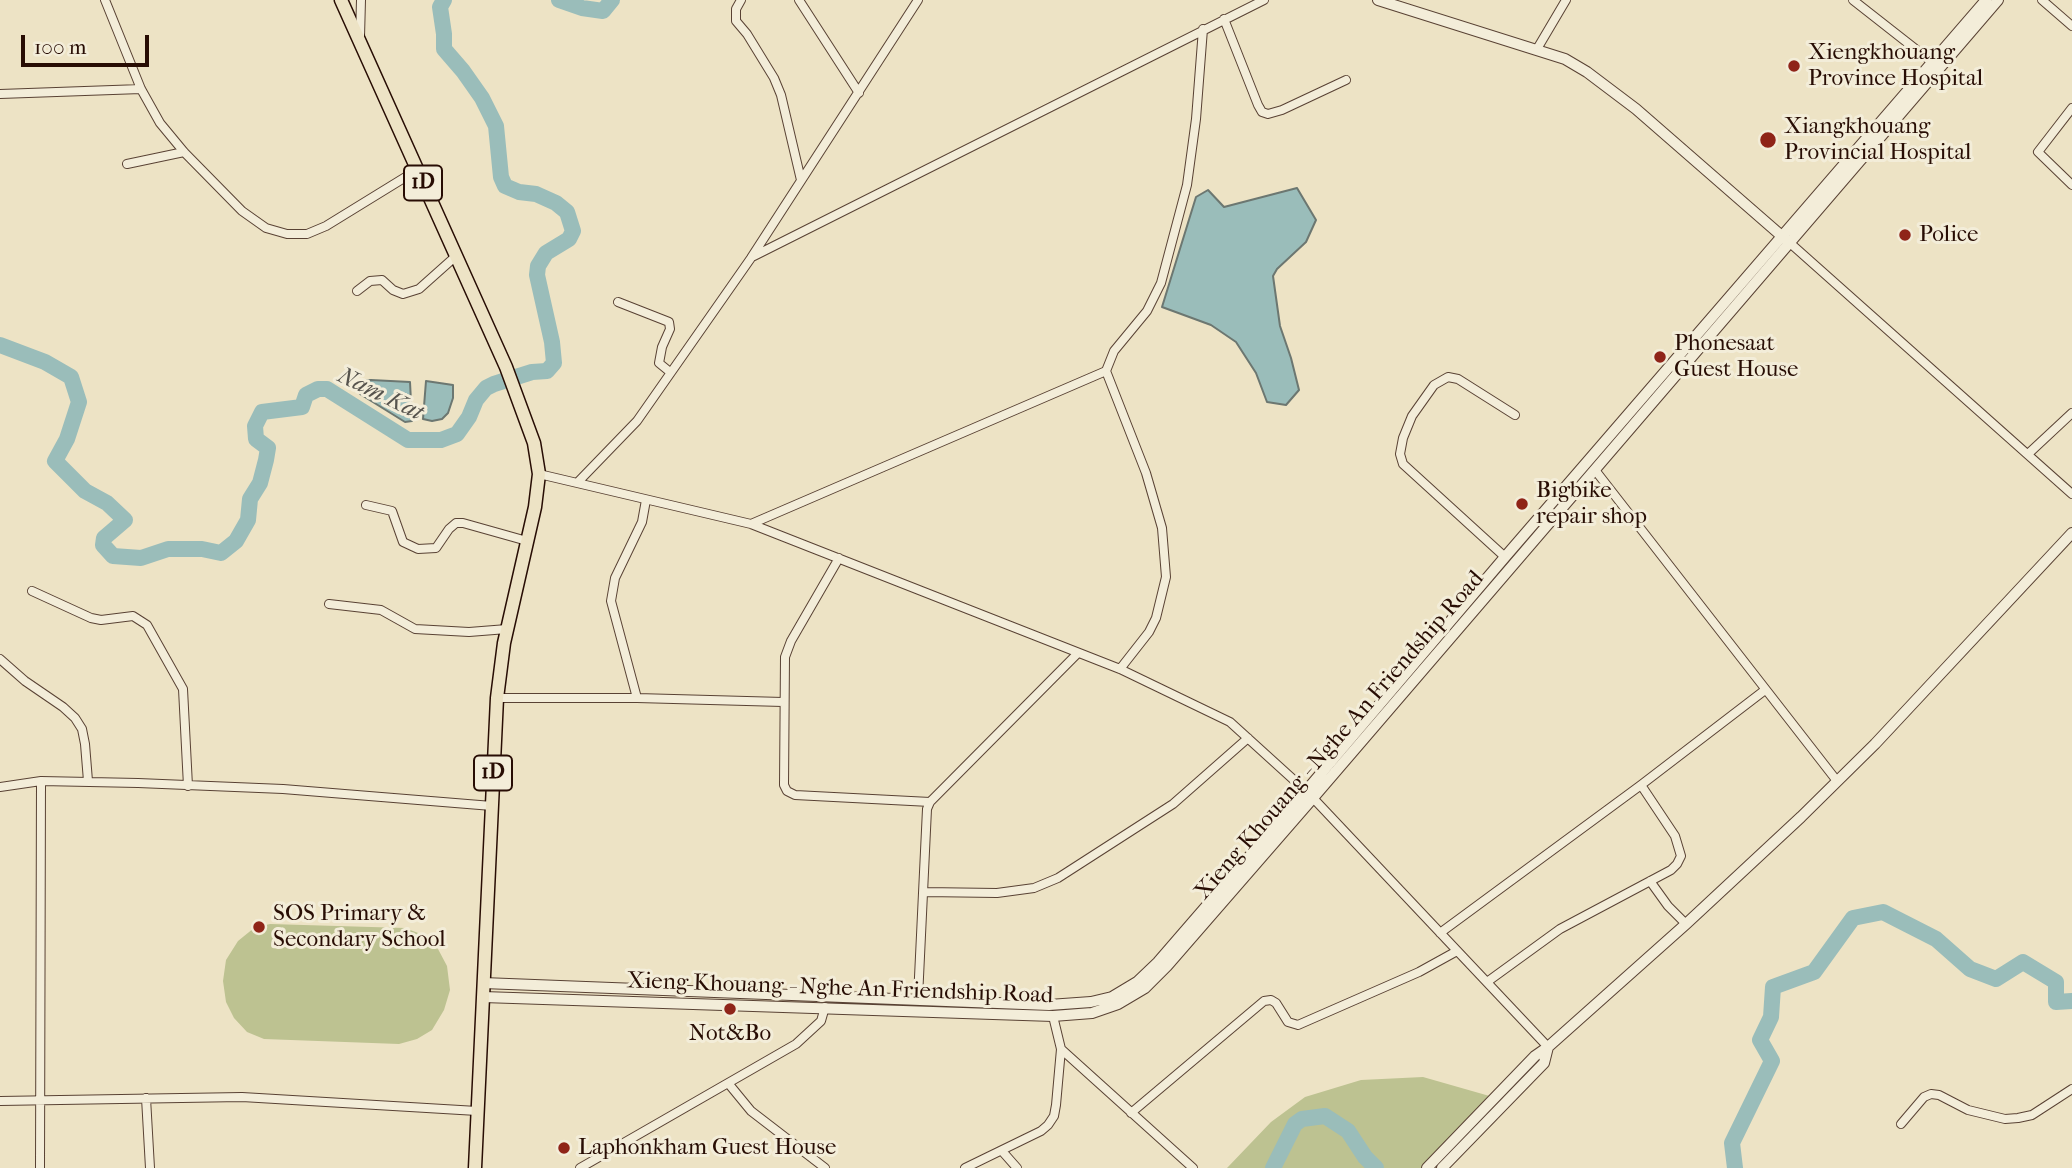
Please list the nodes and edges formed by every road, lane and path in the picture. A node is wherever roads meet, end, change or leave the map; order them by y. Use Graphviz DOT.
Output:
graph roads {
  1 [pos="105,0"];
  2 [pos="341,0"];
  3 [pos="362,0"];
  4 [pos="741,0"];
  5 [pos="799,0"];
  6 [pos="918,0"];
  7 [pos="1264,0"];
  8 [pos="1378,0"];
  9 [pos="1853,0"];
  10 [pos="1986,0"];
  11 [pos="1998,0"];
  12 [pos="2042,0"];
  13 [pos="1564,1"];
  14 [pos="1224,19"];
  15 [pos="2072,26"];
  16 [pos="1203,29"];
  17 [pos="359,43"];
  18 [pos="1537,49"];
  19 [pos="1932,62"];
  20 [pos="1346,80"];
  21 [pos="141,89"];
  22 [pos="859,93"];
  23 [pos="0,94"];
  24 [pos="2072,108"];
  25 [pos="184,152"];
  26 [pos="127,164"];
  27 [pos="417,170"];
  28 [pos="802,180"];
  29 [pos="2072,185"];
  30 [pos="1786,240"];
  31 [pos="456,256"];
  32 [pos="751,258"];
  33 [pos="357,291"];
  34 [pos="618,302"];
  35 [pos="1106,371"];
  36 [pos="670,372"];
  37 [pos="2072,413"];
  38 [pos="1515,415"];
  39 [pos="2028,454"];
  40 [pos="1591,466"];
  41 [pos="539,474"];
  42 [pos="578,482"];
  43 [pos="2072,494"];
  44 [pos="646,500"];
  45 [pos="366,505"];
  46 [pos="751,524"];
  47 [pos="2072,533"];
  48 [pos="527,541"];
  49 [pos="1505,557"];
  50 [pos="839,558"];
  51 [pos="32,591"];
  52 [pos="329,604"];
  53 [pos="507,629"];
  54 [pos="1078,653"];
  55 [pos="0,659"];
  56 [pos="1119,669"];
  57 [pos="1765,690"];
  58 [pos="497,698"];
  59 [pos="637,698"];
  60 [pos="783,702"];
  61 [pos="1248,738"];
  62 [pos="41,781"];
  63 [pos="88,781"];
  64 [pos="1837,782"];
  65 [pos="1642,785"];
  66 [pos="188,786"];
  67 [pos="0,787"];
  68 [pos="1310,795"];
  69 [pos="929,802"];
  70 [pos="492,806"];
  71 [pos="1650,881"];
  72 [pos="925,892"];
  73 [pos="1686,924"];
  74 [pos="1440,933"];
  75 [pos="1457,951"];
  76 [pos="1487,982"];
  77 [pos="483,983"];
  78 [pos="483,997"];
  79 [pos="918,999"];
  80 [pos="825,1007"];
  81 [pos="918,1011"];
  82 [pos="1054,1016"];
  83 [pos="1548,1048"];
  84 [pos="1061,1049"];
  85 [pos="727,1083"];
  86 [pos="2072,1089"];
  87 [pos="146,1098"];
  88 [pos="41,1099"];
  89 [pos="0,1101"];
  90 [pos="477,1111"];
  91 [pos="1131,1113"];
  92 [pos="1901,1124"];
  93 [pos="1002,1152"];
  94 [pos="592,1165"];
  95 [pos="40,1168"];
  96 [pos="150,1168"];
  97 [pos="475,1168"];
  98 [pos="580,1168"];
  99 [pos="825,1168"];
  100 [pos="965,1168"];
  101 [pos="1017,1168"];
  102 [pos="1193,1168"];
  103 [pos="1427,1168"];
  104 [pos="1442,1168"];
  1 -- 21 [label="street"];
  2 -- 17 [label="highway, 1D"];
  3 -- 17 [label="street"];
  4 -- 28 [label="street"];
  5 -- 22 [label="street"];
  6 -- 22 [label="street"];
  7 -- 14 [label="street"];
  8 -- 18 [label="street"];
  9 -- 19 [label="street"];
  10 -- 19 [label="street, Xieng Khouang - Nghe An Friendship Road"];
  11 -- 30 [label="street, Xieng Khouang - Nghe An Friendship Road"];
  12 -- 15 [label="street"];
  13 -- 18 [label="street"];
  14 -- 16 [label="street"];
  14 -- 20 [label="street"];
  16 -- 32 [label="street"];
  16 -- 35 [label="street"];
  17 -- 27 [label="highway, 1D"];
  18 -- 30 [label="street"];
  19 -- 30 [label="street, Xieng Khouang - Nghe An Friendship Road"];
  21 -- 23 [label="street"];
  21 -- 25 [label="street"];
  22 -- 28 [label="street"];
  24 -- 29 [label="street"];
  25 -- 26 [label="street"];
  25 -- 27 [label="street"];
  27 -- 31 [label="highway, 1D"];
  28 -- 32 [label="street"];
  30 -- 39 [label="street"];
  30 -- 40 [label="street, Xieng Khouang - Nghe An Friendship Road"];
  31 -- 33 [label="street"];
  31 -- 41 [label="highway, 1D"];
  32 -- 36 [label="street"];
  34 -- 36 [label="street"];
  35 -- 46 [label="street"];
  35 -- 56 [label="street"];
  36 -- 42 [label="street"];
  37 -- 39 [label="street"];
  38 -- 49 [label="street"];
  39 -- 43 [label="street"];
  40 -- 49 [label="street, Xieng Khouang - Nghe An Friendship Road"];
  40 -- 57 [label="street"];
  40 -- 68 [label="street, Xieng Khouang - Nghe An Friendship Road"];
  41 -- 42 [label="street"];
  41 -- 48 [label="highway, 1D"];
  42 -- 44 [label="street"];
  44 -- 46 [label="street"];
  44 -- 59 [label="street"];
  45 -- 48 [label="street"];
  46 -- 50 [label="street"];
  47 -- 64 [label="street"];
  48 -- 53 [label="highway, 1D"];
  49 -- 68 [label="street, Xieng Khouang - Nghe An Friendship Road"];
  50 -- 54 [label="street"];
  50 -- 60 [label="street"];
  51 -- 66 [label="street"];
  52 -- 53 [label="street"];
  53 -- 58 [label="highway, 1D"];
  54 -- 56 [label="street"];
  54 -- 69 [label="street"];
  55 -- 63 [label="street"];
  56 -- 61 [label="street"];
  57 -- 64 [label="street"];
  57 -- 65 [label="street"];
  58 -- 59 [label="street"];
  58 -- 70 [label="highway, 1D"];
  59 -- 60 [label="street"];
  60 -- 69 [label="street"];
  61 -- 68 [label="street"];
  61 -- 72 [label="street"];
  62 -- 63 [label="street"];
  62 -- 67 [label="street"];
  62 -- 88 [label="street"];
  63 -- 66 [label="street"];
  64 -- 73 [label="street"];
  65 -- 71 [label="street"];
  65 -- 74 [label="street"];
  66 -- 70 [label="street"];
  68 -- 74 [label="street"];
  68 -- 79 [label="street, Xieng Khouang - Nghe An Friendship Road"];
  68 -- 82 [label="street, Xieng Khouang - Nghe An Friendship Road"];
  69 -- 72 [label="street"];
  70 -- 77 [label="highway, 1D"];
  71 -- 73 [label="street"];
  71 -- 76 [label="street"];
  72 -- 79 [label="street"];
  73 -- 83 [label="street"];
  74 -- 75 [label="street"];
  75 -- 76 [label="street"];
  75 -- 91 [label="street"];
  76 -- 83 [label="street"];
  77 -- 78 [label="highway, 1D"];
  77 -- 79 [label="street, Xieng Khouang - Nghe An Friendship Road"];
  78 -- 80 [label="street, Xieng Khouang - Nghe An Friendship Road"];
  78 -- 90 [label="highway, 1D"];
  79 -- 81 [label="street"];
  80 -- 81 [label="street, Xieng Khouang - Nghe An Friendship Road"];
  80 -- 85 [label="street"];
  81 -- 82 [label="street, Xieng Khouang - Nghe An Friendship Road"];
  82 -- 84 [label="street"];
  83 -- 103 [label="street"];
  83 -- 104 [label="street"];
  84 -- 91 [label="street"];
  84 -- 93 [label="street"];
  85 -- 94 [label="street"];
  85 -- 99 [label="street"];
  86 -- 92 [label="street"];
  87 -- 88 [label="street"];
  87 -- 90 [label="street"];
  87 -- 96 [label="street"];
  88 -- 89 [label="street"];
  88 -- 95 [label="street"];
  90 -- 97 [label="highway, 1D"];
  91 -- 102 [label="street"];
  93 -- 100 [label="street"];
  93 -- 101 [label="street"];
  94 -- 98 [label="street"];
}
